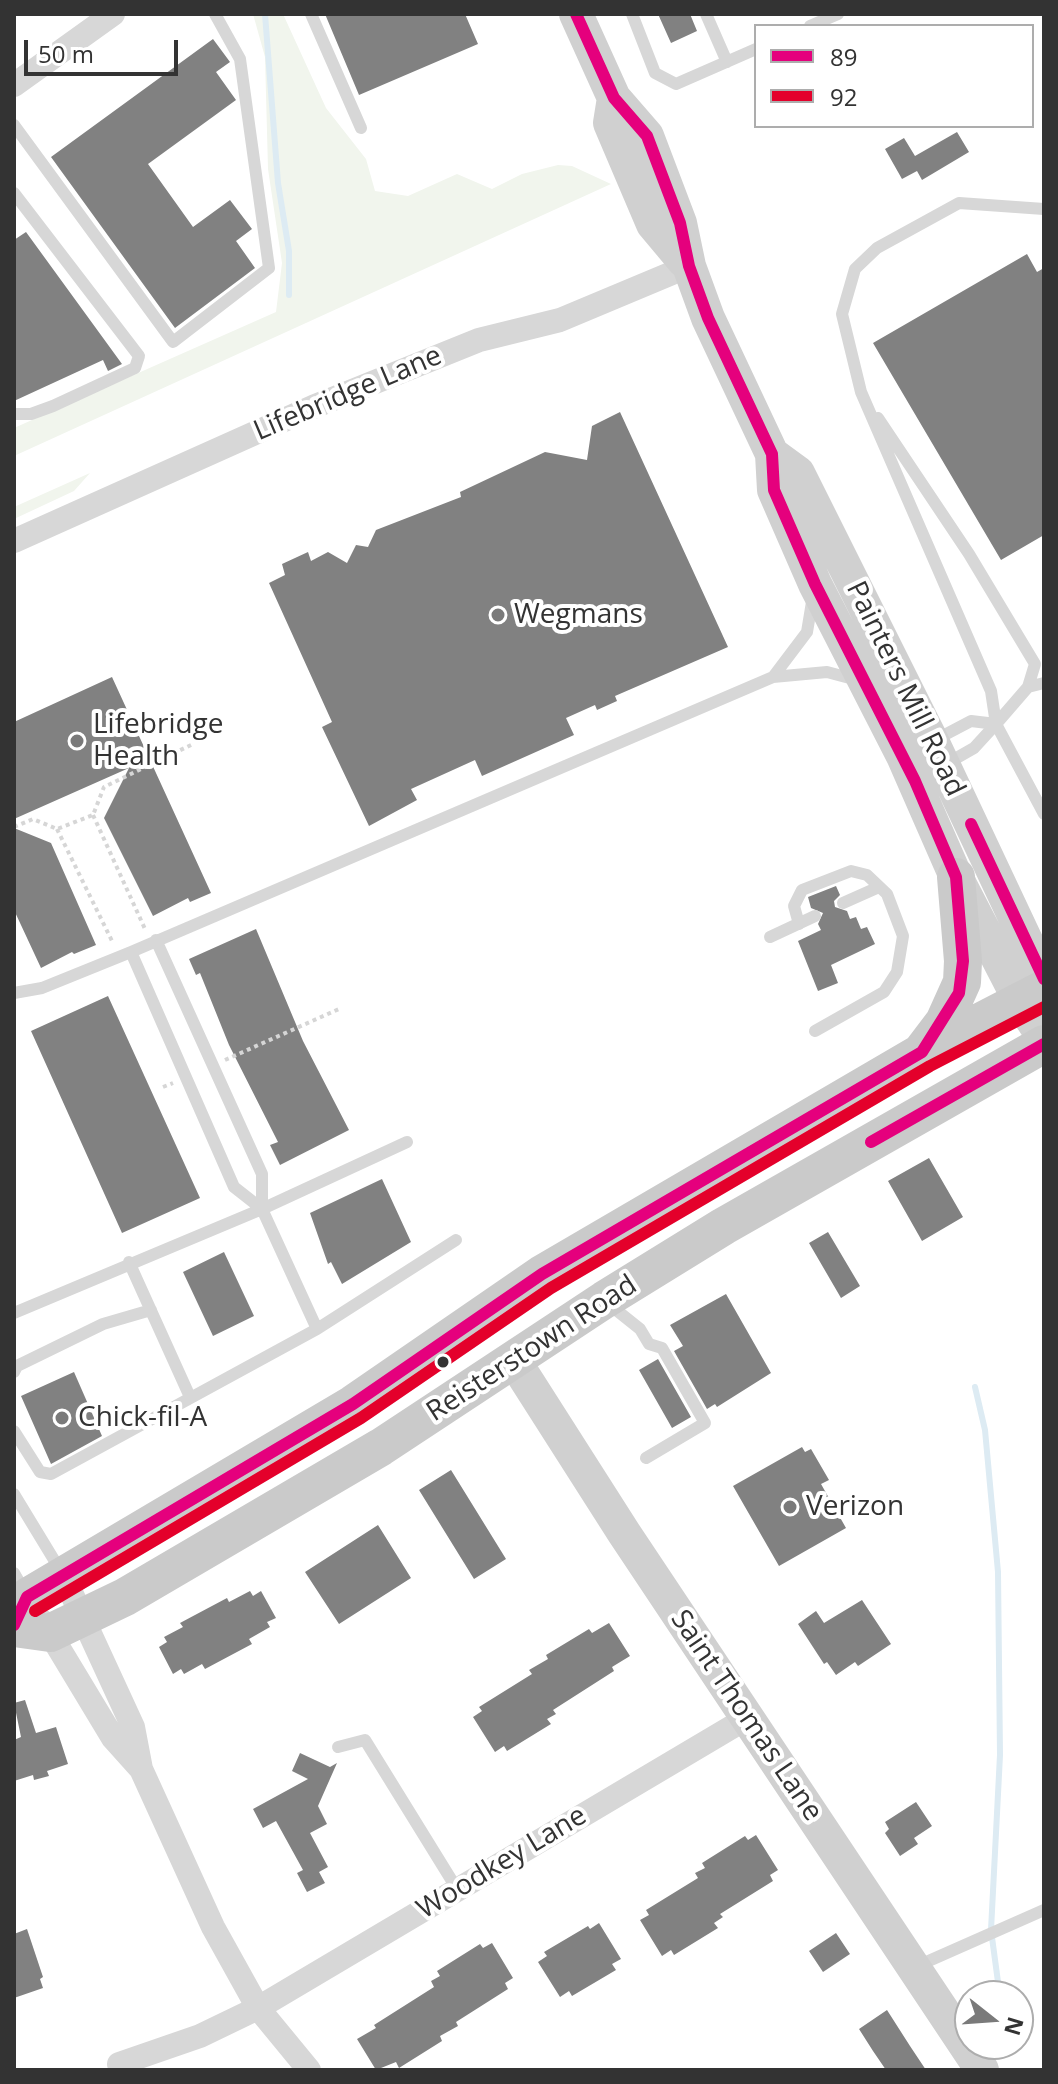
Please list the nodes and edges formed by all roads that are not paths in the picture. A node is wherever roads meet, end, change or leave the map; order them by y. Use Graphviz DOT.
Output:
graph roads {
  1 [pos="113,14"];
  2 [pos="215,14"];
  3 [pos="311,14"];
  4 [pos="576,14"];
  5 [pos="632,14"];
  6 [pos="706,14"];
  7 [pos="838,14"];
  8 [pos="815,24"];
  9 [pos="754,50"];
  10 [pos="727,62"];
  11 [pos="14,85"];
  12 [pos="14,125"];
  13 [pos="361,128"];
  14 [pos="14,193"];
  15 [pos="1044,209"];
  16 [pos="689,266"];
  17 [pos="861,392"];
  18 [pos="14,414"];
  19 [pos="772,454"];
  20 [pos="14,541"];
  21 [pos="815,584"];
  22 [pos="773,677"];
  23 [pos="863,681"];
  24 [pos="1044,683"];
  25 [pos="1028,687"];
  26 [pos="996,724"];
  27 [pos="922,757"];
  28 [pos="1038,785"];
  29 [pos="1044,814"];
  30 [pos="956,877"];
  31 [pos="879,887"];
  32 [pos="843,903"];
  33 [pos="815,916"];
  34 [pos="799,924"];
  35 [pos="770,937"];
  36 [pos="154,942"];
  37 [pos="125,954"];
  38 [pos="1036,990"];
  39 [pos="14,993"];
  40 [pos="815,1031"];
  41 [pos="1044,1038"];
  42 [pos="1044,1044"];
  43 [pos="922,1052"];
  44 [pos="407,1142"];
  45 [pos="262,1209"];
  46 [pos="456,1240"];
  47 [pos="129,1262"];
  48 [pos="604,1300"];
  49 [pos="151,1310"];
  50 [pos="14,1313"];
  51 [pos="317,1329"];
  52 [pos="513,1359"];
  53 [pos="14,1372"];
  54 [pos="190,1397"];
  55 [pos="14,1431"];
  56 [pos="646,1458"];
  57 [pos="14,1494"];
  58 [pos="63,1575"];
  59 [pos="34,1612"];
  60 [pos="747,1718"];
  61 [pos="338,1747"];
  62 [pos="141,1769"];
  63 [pos="457,1889"];
  64 [pos="1044,1910"];
  65 [pos="915,1967"];
  66 [pos="258,2008"];
  67 [pos="119,2064"];
  68 [pos="309,2070"];
  69 [pos="982,2070"];
  1 -- 11 [label="street"];
  2 -- 12 [label="lane"];
  3 -- 13 [label="lane"];
  4 -- 16 [label="main road, Painters Mill Road"];
  5 -- 10 [label="lane"];
  6 -- 10 [label="lane"];
  7 -- 8 [label="lane"];
  9 -- 10 [label="lane"];
  14 -- 18 [label="lane"];
  15 -- 17 [label="lane"];
  16 -- 19 [label="main road, Painters Mill Road"];
  16 -- 20 [label="street, Lifebridge Lane"];
  17 -- 25 [label="lane"];
  17 -- 26 [label="lane"];
  19 -- 21 [label="main road, Painters Mill Road"];
  19 -- 27 [label="main road, Painters Mill Road"];
  21 -- 22 [label="lane"];
  21 -- 23 [label="main road, Painters Mill Road"];
  22 -- 23 [label="lane"];
  22 -- 36 [label="lane"];
  23 -- 27 [label="main road, Painters Mill Road"];
  24 -- 25 [label="lane"];
  25 -- 26 [label="lane"];
  26 -- 27 [label="lane"];
  26 -- 27 [label="lane"];
  26 -- 28 [label="lane"];
  27 -- 30 [label="main road, Painters Mill Road"];
  27 -- 38 [label="main road, Painters Mill Road"];
  28 -- 29 [label="lane"];
  30 -- 38 [label="main road, Painters Mill Road"];
  30 -- 43 [label="main road"];
  31 -- 32 [label="lane"];
  31 -- 34 [label="lane"];
  31 -- 40 [label="lane"];
  33 -- 34 [label="lane"];
  34 -- 35 [label="lane"];
  36 -- 37 [label="lane"];
  36 -- 45 [label="lane"];
  37 -- 39 [label="lane"];
  37 -- 45 [label="lane"];
  38 -- 41 [label="main road, Painters Mill Road"];
  38 -- 43 [label="main road, Reisterstown Road"];
  42 -- 48 [label="main road, Reisterstown Road"];
  43 -- 58 [label="main road, Reisterstown Road"];
  44 -- 45 [label="lane"];
  45 -- 47 [label="lane"];
  45 -- 51 [label="lane"];
  46 -- 51 [label="lane"];
  47 -- 49 [label="lane"];
  47 -- 50 [label="lane"];
  48 -- 52 [label="main road, Reisterstown Road"];
  48 -- 56 [label="lane"];
  49 -- 53 [label="lane"];
  49 -- 54 [label="lane"];
  51 -- 54 [label="lane"];
  52 -- 59 [label="main road, Reisterstown Road"];
  52 -- 60 [label="main road, Saint Thomas Lane"];
  54 -- 55 [label="lane"];
  57 -- 58 [label="lane"];
  58 -- 59 [label="main road, Reisterstown Road"];
  59 -- 62 [label="street"];
  59 -- 62 [label="street"];
  60 -- 63 [label="street, Woodkey Lane"];
  60 -- 65 [label="main road, Saint Thomas Lane"];
  61 -- 63 [label="lane"];
  62 -- 66 [label="street"];
  63 -- 66 [label="street, Woodkey Lane"];
  64 -- 65 [label="lane"];
  65 -- 69 [label="main road, Saint Thomas Lane"];
  66 -- 67 [label="street, Woodkey Lane"];
  66 -- 68 [label="street"];
}
